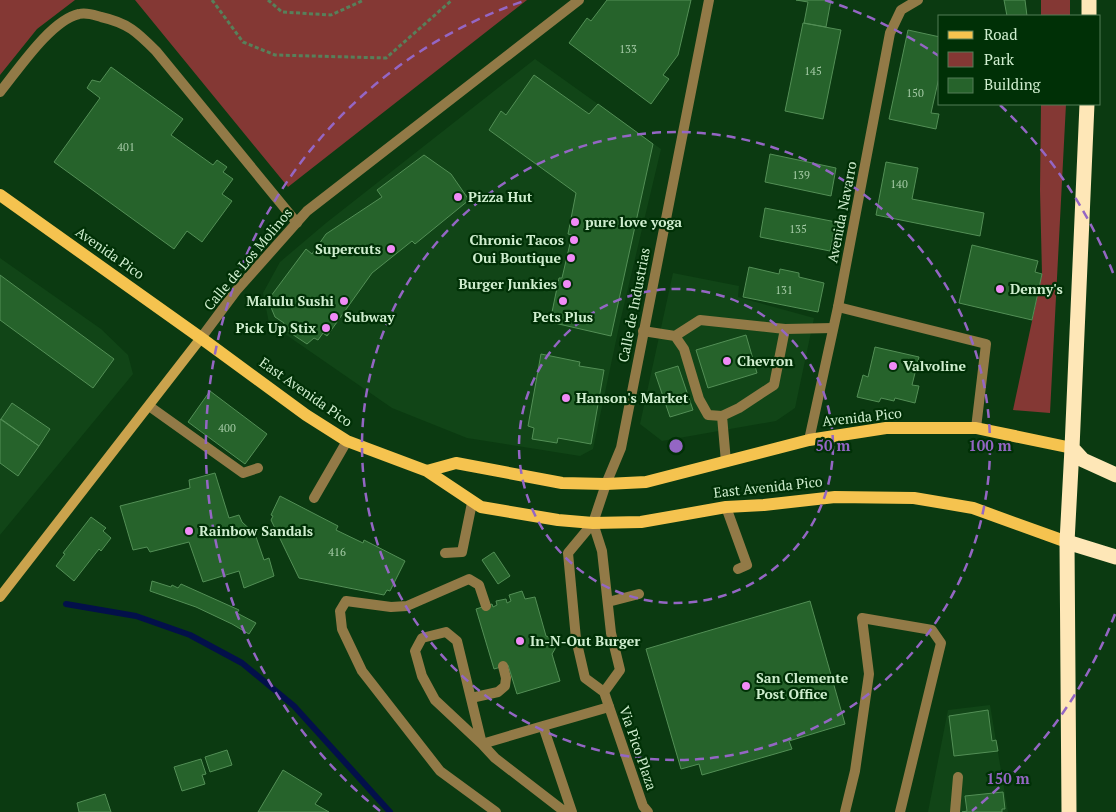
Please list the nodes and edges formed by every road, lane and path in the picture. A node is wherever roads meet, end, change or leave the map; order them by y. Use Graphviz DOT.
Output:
graph roads {
  1 [pos="212,0"];
  2 [pos="268,0"];
  3 [pos="364,0"];
  4 [pos="452,0"];
  5 [pos="579,0"];
  6 [pos="709,0"];
  7 [pos="918,0"];
  8 [pos="1089,0"];
  9 [pos="1089,15"];
  10 [pos="0,92"];
  11 [pos="1087,105"];
  12 [pos="0,195"];
  13 [pos="297,223"];
  14 [pos="838,307"];
  15 [pos="834,328"];
  16 [pos="785,329"];
  17 [pos="643,330"];
  18 [pos="675,336"];
  19 [pos="202,338"];
  20 [pos="149,406"];
  21 [pos="722,416"];
  22 [pos="976,428"];
  23 [pos="809,440"];
  24 [pos="347,441"];
  25 [pos="1072,448"];
  26 [pos="726,462"];
  27 [pos="258,468"];
  28 [pos="427,471"];
  29 [pos="1116,475"];
  30 [pos="606,484"];
  31 [pos="314,498"];
  32 [pos="472,503"];
  33 [pos="726,507"];
  34 [pos="593,523"];
  35 [pos="1067,542"];
  36 [pos="445,553"];
  37 [pos="1116,557"];
  38 [pos="738,569"];
  39 [pos="639,594"];
  40 [pos="0,597"];
  41 [pos="608,602"];
  42 [pos="486,606"];
  43 [pos="503,666"];
  44 [pos="604,692"];
  45 [pos="471,698"];
  46 [pos="609,707"];
  47 [pos="544,726"];
  48 [pos="482,744"];
  49 [pos="958,777"];
  50 [pos="642,810"];
  51 [pos="496,812"];
  52 [pos="565,812"];
  53 [pos="572,812"];
  54 [pos="845,812"];
  55 [pos="900,812"];
  56 [pos="955,812"];
  57 [pos="1069,812"];
  1 -- 4 [label="path"];
  2 -- 3 [label="path"];
  5 -- 13 [label="street, Calle de Los Molinos"];
  6 -- 17 [label="street, Calle de Industrias"];
  7 -- 14 [label="street, Avenida Navarro"];
  8 -- 9 [label="highway"];
  10 -- 13 [label="street"];
  11 -- 25 [label="highway"];
  12 -- 19 [label="main road, Avenida Pico"];
  13 -- 19 [label="street, Calle de Los Molinos"];
  14 -- 15 [label="street, Avenida Navarro"];
  14 -- 22 [label="street"];
  15 -- 16 [label="street"];
  15 -- 23 [label="street, Avenida Navarro"];
  16 -- 18 [label="street"];
  16 -- 21 [label="street"];
  17 -- 18 [label="street"];
  17 -- 30 [label="street, Calle de Industrias"];
  18 -- 21 [label="street"];
  19 -- 20 [label="street, Calle de Los Molinos"];
  19 -- 24 [label="main road, East Avenida Pico"];
  20 -- 27 [label="street"];
  20 -- 40 [label="street, Calle de Los Molinos"];
  21 -- 26 [label="street"];
  22 -- 23 [label="main road, Avenida Pico"];
  22 -- 25 [label="main road, Avenida Pico"];
  23 -- 26 [label="main road, Avenida Pico"];
  24 -- 28 [label="main road, East Avenida Pico"];
  24 -- 31 [label="street"];
  25 -- 29 [label="highway, Avenida Pico"];
  25 -- 35 [label="highway"];
  26 -- 30 [label="main road, Avenida Pico"];
  28 -- 30 [label="main road"];
  28 -- 32 [label="main road, East Avenida Pico"];
  30 -- 34 [label="street, Calle de Industrias"];
  32 -- 34 [label="main road, East Avenida Pico"];
  32 -- 36 [label="street"];
  33 -- 34 [label="main road, East Avenida Pico"];
  33 -- 35 [label="main road, East Avenida Pico"];
  33 -- 38 [label="street"];
  34 -- 41 [label="street"];
  34 -- 44 [label="street"];
  35 -- 37 [label="highway, East Avenida Pico"];
  35 -- 57 [label="highway"];
  39 -- 41 [label="street"];
  41 -- 44 [label="street"];
  42 -- 51 [label="street"];
  43 -- 45 [label="street"];
  44 -- 46 [label="street, Via Pico Plaza"];
  45 -- 48 [label="street"];
  45 -- 48 [label="street"];
  46 -- 47 [label="street"];
  46 -- 50 [label="street, Via Pico Plaza"];
  47 -- 48 [label="street"];
  47 -- 53 [label="street"];
  48 -- 52 [label="street"];
  49 -- 56 [label="street"];
  54 -- 55 [label="street"];
}
